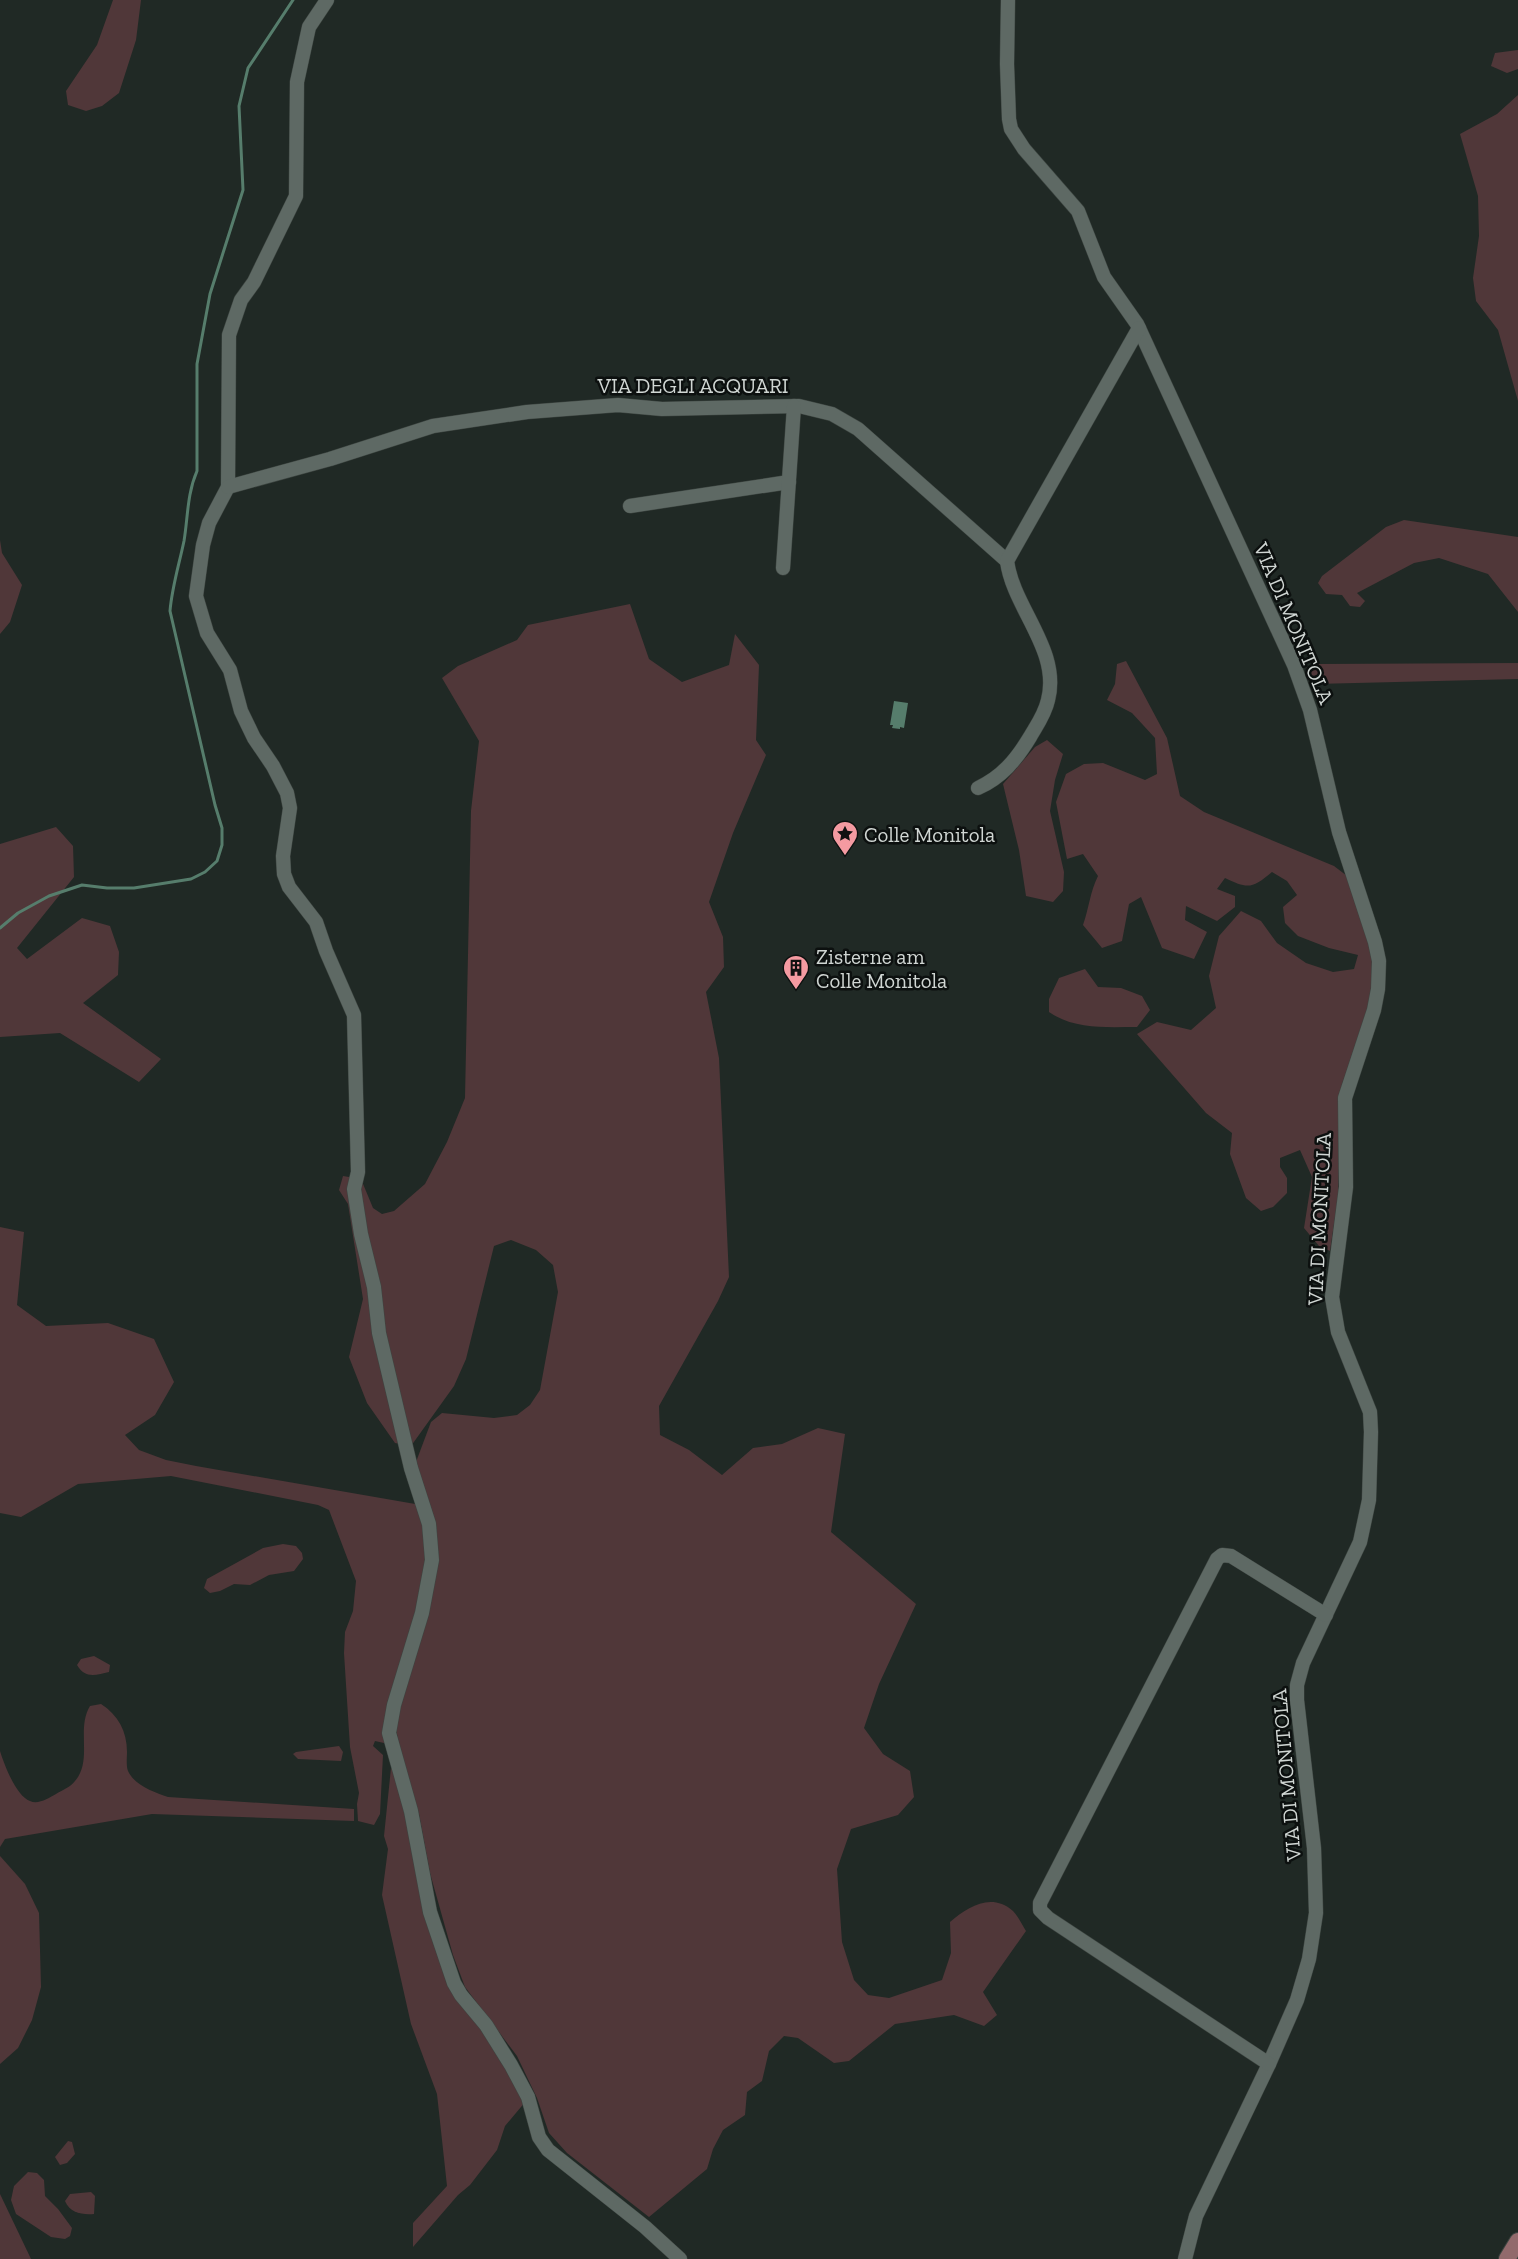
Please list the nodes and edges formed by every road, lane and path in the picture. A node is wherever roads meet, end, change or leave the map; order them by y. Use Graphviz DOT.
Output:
graph roads {
  1 [pos="327,0"];
  2 [pos="1008,0"];
  3 [pos="1139,328"];
  4 [pos="794,406"];
  5 [pos="789,482"];
  6 [pos="228,487"];
  7 [pos="630,506"];
  8 [pos="1007,561"];
  9 [pos="783,568"];
  10 [pos="978,788"];
  11 [pos="1326,1615"];
  12 [pos="1269,2064"];
  13 [pos="1518,2241"];
  14 [pos="680,2259"];
  15 [pos="1185,2259"];
  16 [pos="1507,2259"];
  1 -- 6 [label="street"];
  2 -- 3 [label="street, VIA DI MONITOLA"];
  3 -- 8 [label="street"];
  3 -- 11 [label="street, VIA DI MONITOLA"];
  4 -- 5 [label="street"];
  4 -- 6 [label="street, VIA DEGLI ACQUARI"];
  4 -- 8 [label="street, VIA DEGLI ACQUARI"];
  5 -- 7 [label="street"];
  5 -- 9 [label="street"];
  6 -- 14 [label="street"];
  8 -- 10 [label="street"];
  11 -- 12 [label="street, VIA DI MONITOLA"];
  11 -- 12 [label="street"];
  12 -- 15 [label="street, VIA DI MONITOLA"];
  13 -- 16 [label="main road"];
}
